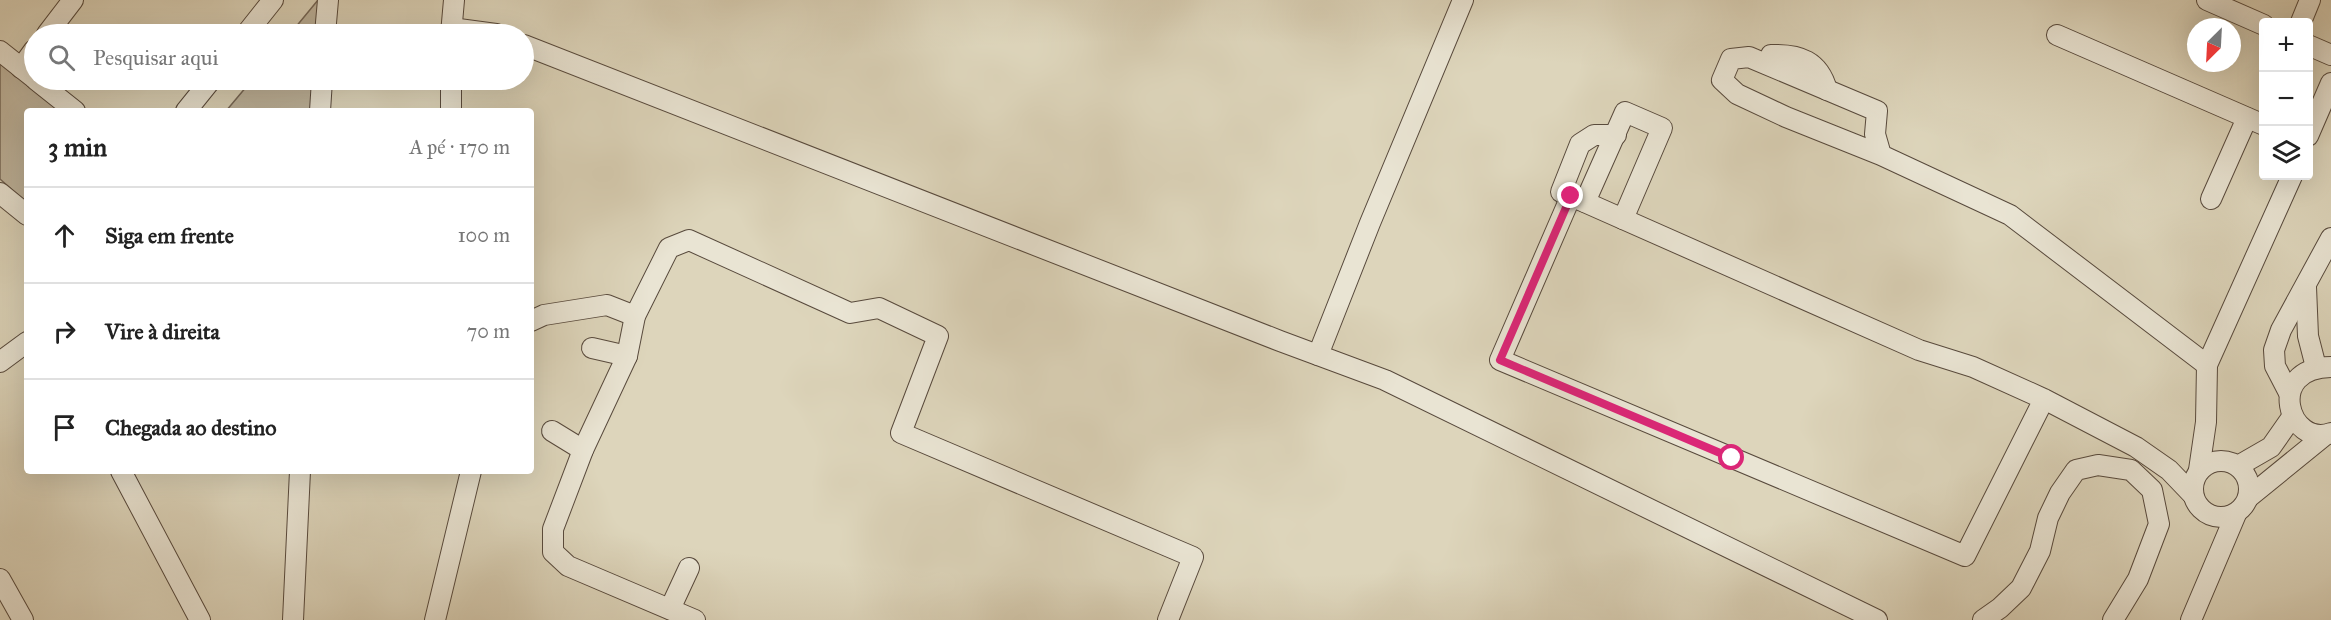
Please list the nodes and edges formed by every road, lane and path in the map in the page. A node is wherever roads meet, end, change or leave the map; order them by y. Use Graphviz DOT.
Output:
graph roads {
  1 [pos="73,0"];
  2 [pos="273,0"];
  3 [pos="328,0"];
  4 [pos="454,0"];
  5 [pos="1463,0"];
  6 [pos="2207,0"];
  7 [pos="2310,0"];
  8 [pos="2303,18"];
  9 [pos="2259,23"];
  10 [pos="55,24"];
  11 [pos="254,24"];
  12 [pos="326,24"];
  13 [pos="452,24"];
  14 [pos="2057,35"];
  15 [pos="2313,47"];
  16 [pos="534,49"];
  17 [pos="0,51"];
  18 [pos="2331,55"];
  19 [pos="24,70"];
  20 [pos="2331,83"];
  21 [pos="49,90"];
  22 [pos="203,90"];
  23 [pos="321,90"];
  24 [pos="451,90"];
  25 [pos="71,108"];
  26 [pos="188,108"];
  27 [pos="320,108"];
  28 [pos="451,108"];
  29 [pos="2255,122"];
  30 [pos="2312,126"];
  31 [pos="1616,135"];
  32 [pos="1881,155"];
  33 [pos="2290,180"];
  34 [pos="0,193"];
  35 [pos="1578,199"];
  36 [pos="2211,199"];
  37 [pos="24,213"];
  38 [pos="1623,219"];
  39 [pos="2331,238"];
  40 [pos="2306,287"];
  41 [pos="635,316"];
  42 [pos="534,320"];
  43 [pos="24,344"];
  44 [pos="592,348"];
  45 [pos="1318,355"];
  46 [pos="627,356"];
  47 [pos="0,362"];
  48 [pos="2207,365"];
  49 [pos="2327,367"];
  50 [pos="2289,393"];
  51 [pos="2044,399"];
  52 [pos="2292,417"];
  53 [pos="2206,422"];
  54 [pos="552,431"];
  55 [pos="2327,434"];
  56 [pos="583,450"];
  57 [pos="2230,463"];
  58 [pos="2199,470"];
  59 [pos="123,474"];
  60 [pos="300,474"];
  61 [pos="470,474"];
  62 [pos="2193,495"];
  63 [pos="2249,496"];
  64 [pos="2236,514"];
  65 [pos="2216,518"];
  66 [pos="2217,559"];
  67 [pos="689,568"];
  68 [pos="0,579"];
  69 [pos="670,609"];
  70 [pos="23,620"];
  71 [pos="200,620"];
  72 [pos="293,620"];
  73 [pos="435,620"];
  74 [pos="695,620"];
  75 [pos="1168,620"];
  76 [pos="1877,620"];
  77 [pos="1983,620"];
  78 [pos="2113,620"];
  79 [pos="2191,620"];
  1 -- 10 [label="street"];
  2 -- 11 [label="street"];
  3 -- 12 [label="street"];
  4 -- 13 [label="street"];
  5 -- 45 [label="street"];
  6 -- 9 [label="street"];
  7 -- 8 [label="street"];
  14 -- 29 [label="street"];
  15 -- 18 [label="street"];
  16 -- 45 [label="street"];
  17 -- 19 [label="street"];
  20 -- 30 [label="street"];
  21 -- 25 [label="street"];
  22 -- 26 [label="street"];
  23 -- 27 [label="street"];
  24 -- 28 [label="street"];
  29 -- 36 [label="street"];
  31 -- 35 [label="street"];
  31 -- 35 [label="street"];
  31 -- 38 [label="street"];
  32 -- 32 [label="street"];
  32 -- 48 [label="street"];
  33 -- 48 [label="street"];
  34 -- 37 [label="street"];
  35 -- 38 [label="street"];
  35 -- 51 [label="street"];
  38 -- 51 [label="street"];
  39 -- 40 [label="street"];
  40 -- 49 [label="street"];
  40 -- 50 [label="street"];
  41 -- 42 [label="street"];
  41 -- 46 [label="street"];
  41 -- 75 [label="street"];
  43 -- 47 [label="street"];
  44 -- 46 [label="street"];
  45 -- 76 [label="street"];
  46 -- 56 [label="street"];
  48 -- 53 [label="street"];
  49 -- 50 [label="street"];
  50 -- 52 [label="street"];
  51 -- 62 [label="street"];
  52 -- 55 [label="street"];
  52 -- 57 [label="street"];
  53 -- 57 [label="street"];
  53 -- 58 [label="street"];
  54 -- 56 [label="street"];
  55 -- 63 [label="street"];
  56 -- 69 [label="street"];
  57 -- 58 [label="street"];
  57 -- 63 [label="street"];
  58 -- 62 [label="street"];
  59 -- 71 [label="street"];
  60 -- 72 [label="street"];
  61 -- 73 [label="street"];
  62 -- 65 [label="street"];
  63 -- 64 [label="street"];
  64 -- 65 [label="street"];
  64 -- 66 [label="street"];
  65 -- 66 [label="street"];
  66 -- 79 [label="street"];
  67 -- 69 [label="street"];
  68 -- 70 [label="street"];
  69 -- 74 [label="street"];
  77 -- 78 [label="street"];
}
